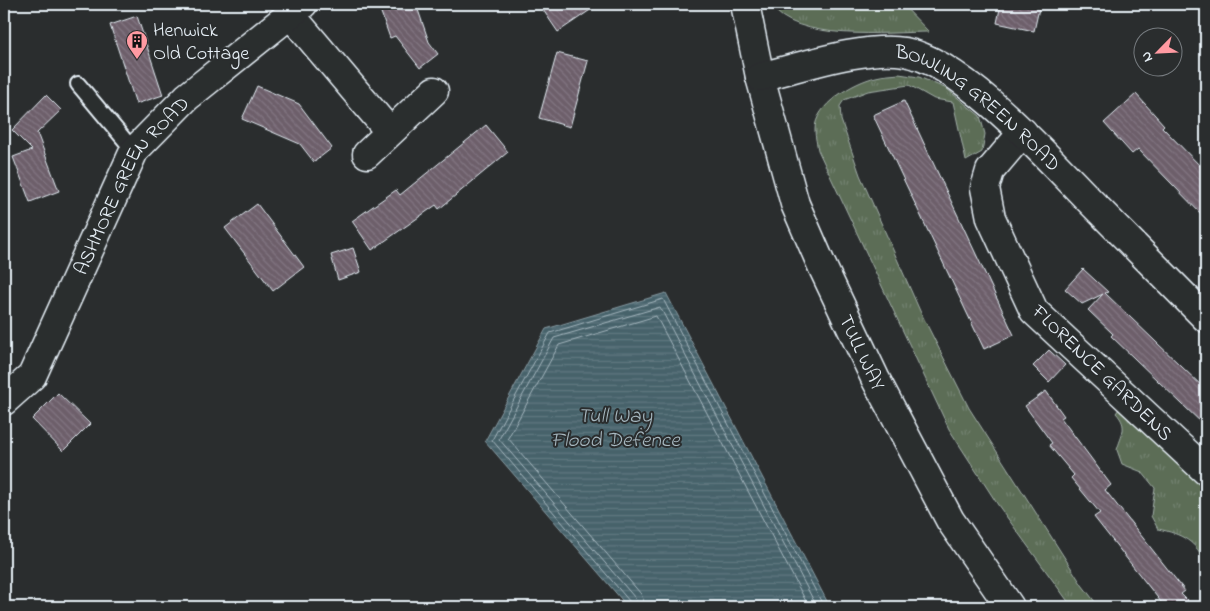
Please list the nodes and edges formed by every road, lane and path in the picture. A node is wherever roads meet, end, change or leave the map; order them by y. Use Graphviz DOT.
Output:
graph roads {
  1 [pos="745,4"];
  2 [pos="296,9"];
  3 [pos="760,76"];
  4 [pos="78,84"];
  5 [pos="434,91"];
  6 [pos="389,131"];
  7 [pos="1022,132"];
  8 [pos="134,151"];
  9 [pos="367,154"];
  10 [pos="1206,318"];
  11 [pos="4,401"];
  12 [pos="1206,471"];
  13 [pos="1010,607"];
  1 -- 3 [label="street"];
  2 -- 6 [label="street"];
  2 -- 8 [label="street, ASHMORE GREEN ROAD"];
  3 -- 7 [label="street, BOWLING GREEN ROAD"];
  3 -- 13 [label="street, TULL WAY"];
  4 -- 8 [label="lane"];
  5 -- 6 [label="street"];
  6 -- 9 [label="street"];
  7 -- 10 [label="street, BOWLING GREEN ROAD"];
  7 -- 12 [label="street, FLORENCE GARDENS"];
  8 -- 11 [label="street, ASHMORE GREEN ROAD"];
}
